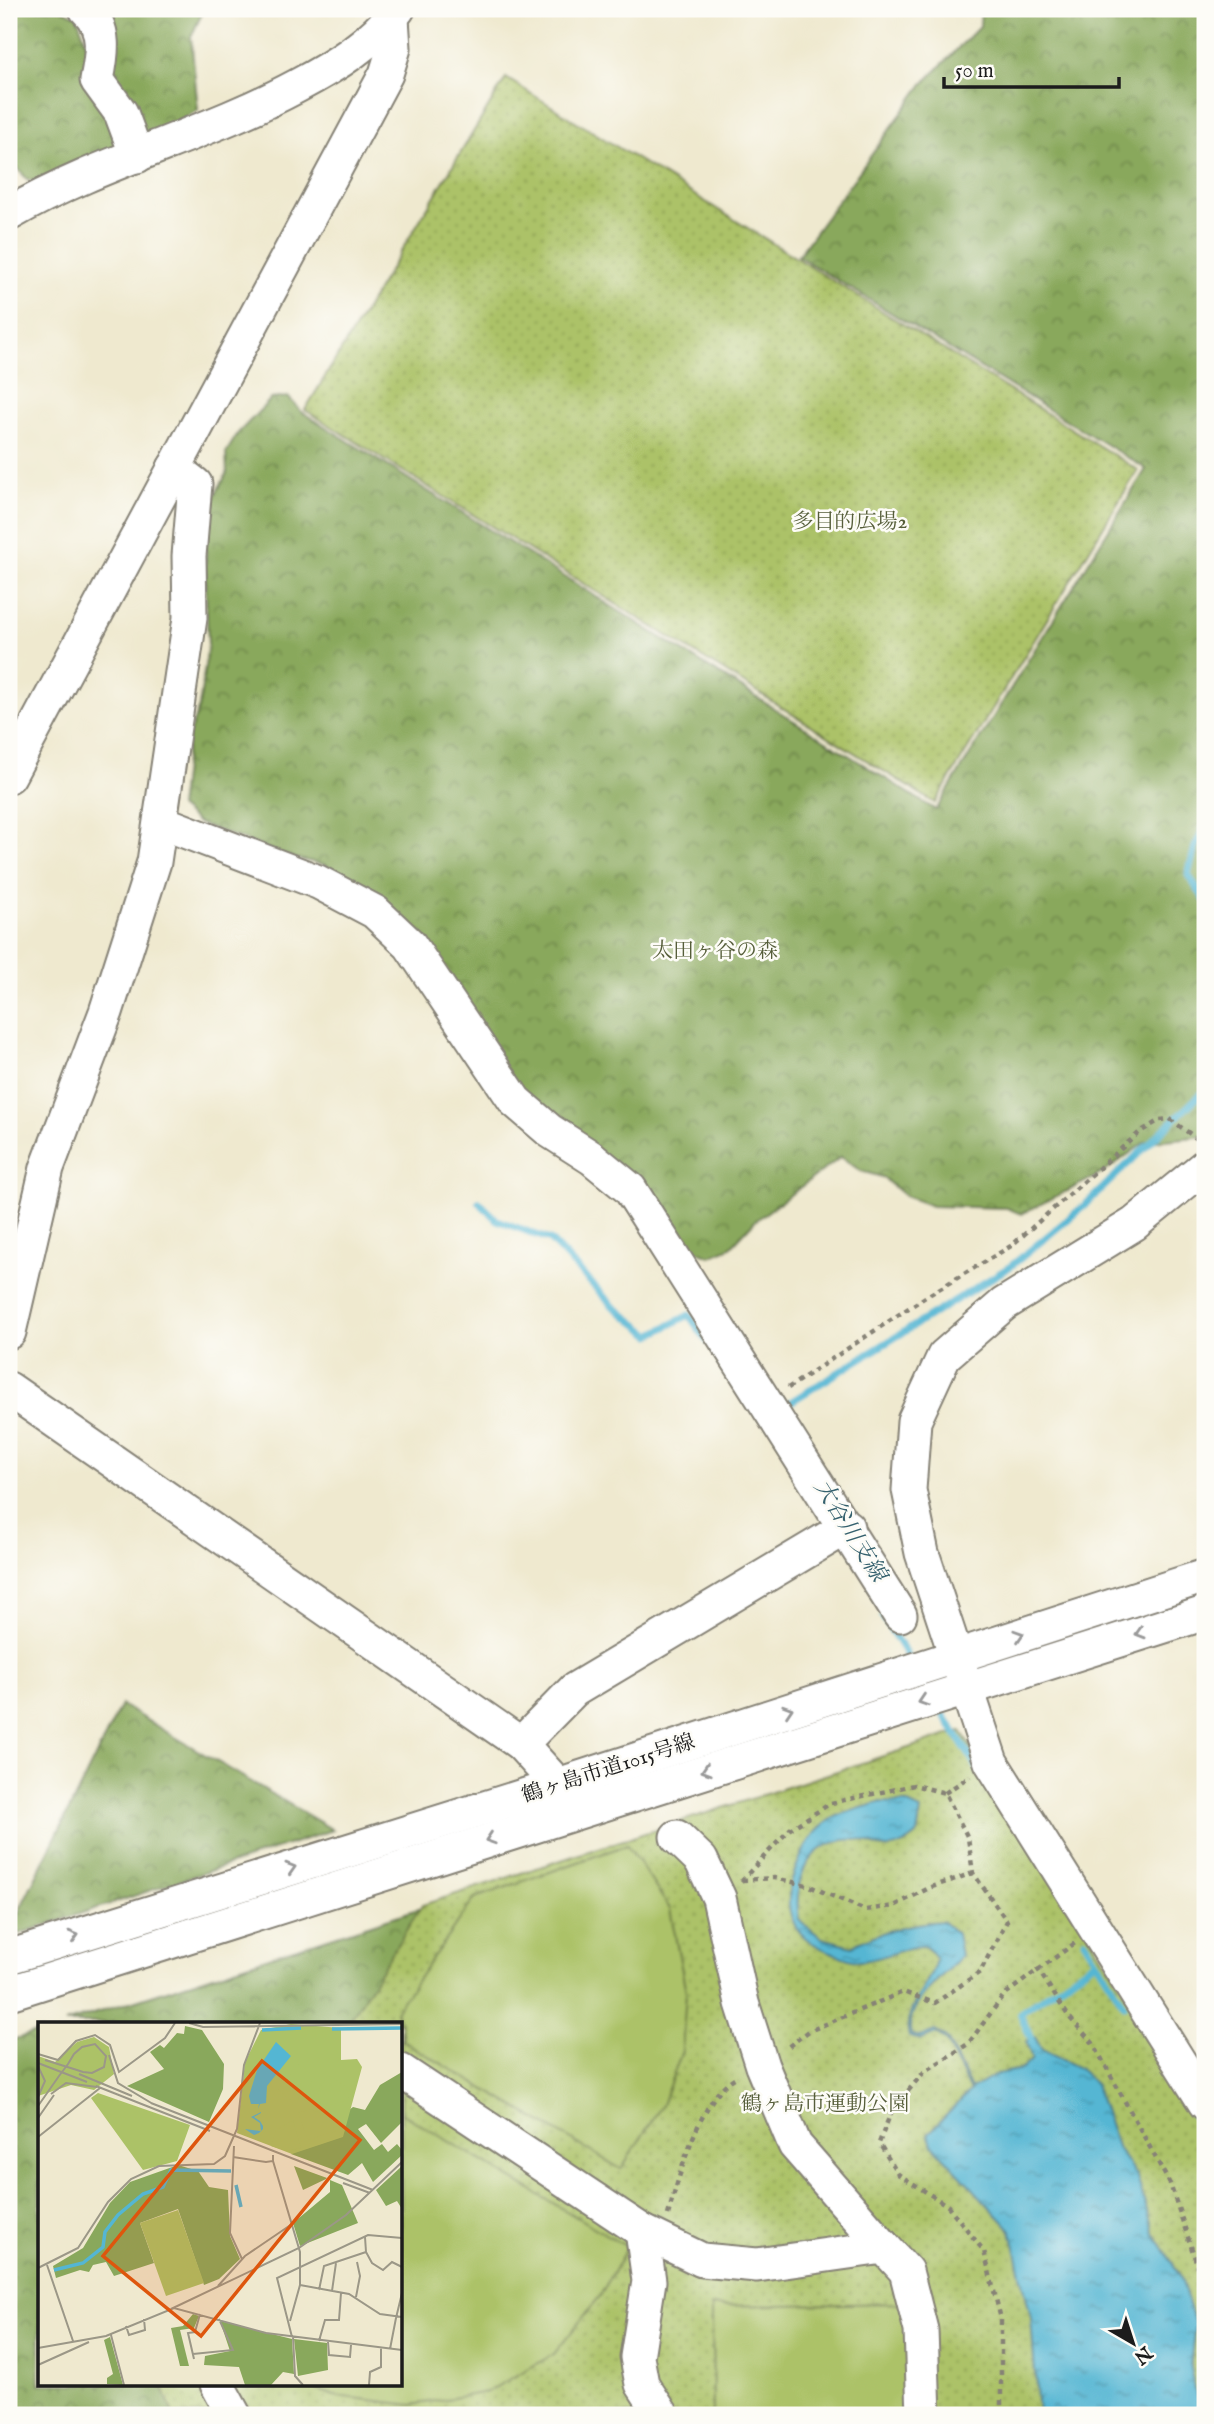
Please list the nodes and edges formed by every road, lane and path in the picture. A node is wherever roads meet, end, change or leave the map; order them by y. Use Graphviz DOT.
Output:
graph roads {
  1 [pos="86,9"];
  2 [pos="395,13"];
  3 [pos="138,156"];
  4 [pos="9,214"];
  5 [pos="174,468"];
  6 [pos="9,776"];
  7 [pos="161,822"];
  8 [pos="1201,1152"];
  9 [pos="9,1332"];
  10 [pos="9,1389"];
  11 [pos="767,1402"];
  12 [pos="847,1527"];
  13 [pos="1205,1576"];
  14 [pos="1205,1612"];
  15 [pos="900,1615"];
  16 [pos="954,1656"];
  17 [pos="964,1688"];
  18 [pos="521,1744"];
  19 [pos="558,1785"];
  20 [pos="677,1837"];
  21 [pos="973,1873"];
  22 [pos="731,1889"];
  23 [pos="1096,1928"];
  24 [pos="9,1957"];
  25 [pos="1037,1968"];
  26 [pos="9,1993"];
  27 [pos="762,2066"];
  28 [pos="402,2072"];
  29 [pos="1205,2103"];
  30 [pos="651,2235"];
  31 [pos="884,2247"];
  32 [pos="1205,2288"];
  33 [pos="218,2386"];
  34 [pos="234,2415"];
  35 [pos="662,2415"];
  36 [pos="924,2415"];
  37 [pos="1001,2415"];
  1 -- 3 [label="street"];
  2 -- 3 [label="street"];
  2 -- 5 [label="street"];
  3 -- 4 [label="street"];
  5 -- 6 [label="street"];
  5 -- 7 [label="street"];
  7 -- 9 [label="street"];
  7 -- 11 [label="street"];
  8 -- 11 [label="path"];
  8 -- 16 [label="street"];
  10 -- 18 [label="street"];
  11 -- 12 [label="street"];
  12 -- 15 [label="street"];
  12 -- 18 [label="street"];
  16 -- 13 [label="street, 鶴ヶ島市道1015号線, one-way"];
  14 -- 17 [label="street, 鶴ヶ島市道1015号線, one-way"];
  16 -- 17 [label="street"];
  19 -- 16 [label="street, 鶴ヶ島市道1015号線, one-way"];
  17 -- 23 [label="street"];
  17 -- 26 [label="street, 鶴ヶ島市道1015号線, one-way"];
  18 -- 19 [label="street"];
  24 -- 19 [label="street, 鶴ヶ島市道1015号線, one-way"];
  20 -- 22 [label="street"];
  21 -- 22 [label="path"];
  21 -- 22 [label="path"];
  21 -- 27 [label="path"];
  22 -- 27 [label="street"];
  23 -- 25 [label="path"];
  23 -- 29 [label="street"];
  25 -- 32 [label="path"];
  25 -- 37 [label="path"];
  27 -- 30 [label="path"];
  27 -- 31 [label="street"];
  28 -- 30 [label="street"];
  30 -- 31 [label="street"];
  30 -- 35 [label="street"];
  31 -- 36 [label="street"];
  33 -- 34 [label="street"];
}
